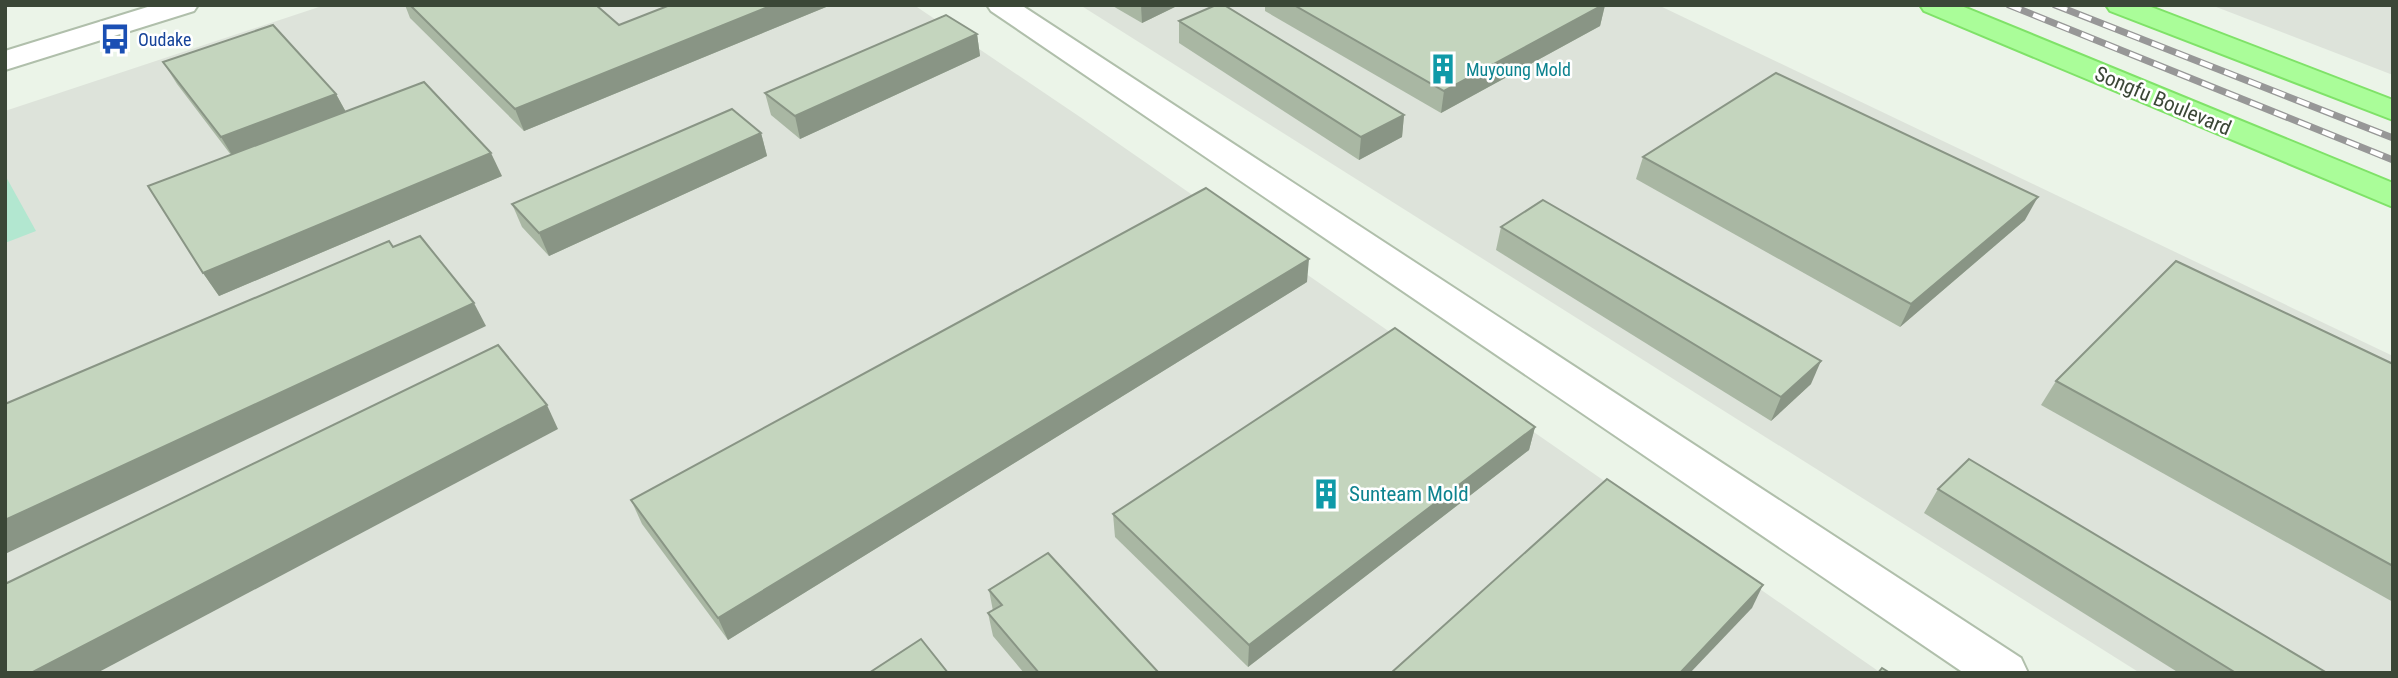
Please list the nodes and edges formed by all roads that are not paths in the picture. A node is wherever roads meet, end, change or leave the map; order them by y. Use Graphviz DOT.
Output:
graph roads {
  1 [pos="133,5"];
  2 [pos="184,5"];
  3 [pos="1001,5"];
  4 [pos="1934,5"];
  5 [pos="2120,5"];
  6 [pos="5,45"];
  7 [pos="5,61"];
  8 [pos="2393,111"];
  9 [pos="2393,196"];
  10 [pos="2004,673"];
  1 -- 6 [label="street"];
  2 -- 7 [label="street"];
  3 -- 10 [label="street"];
  4 -- 9 [label="main road, Songfu Boulevard"];
  5 -- 8 [label="main road"];
}
